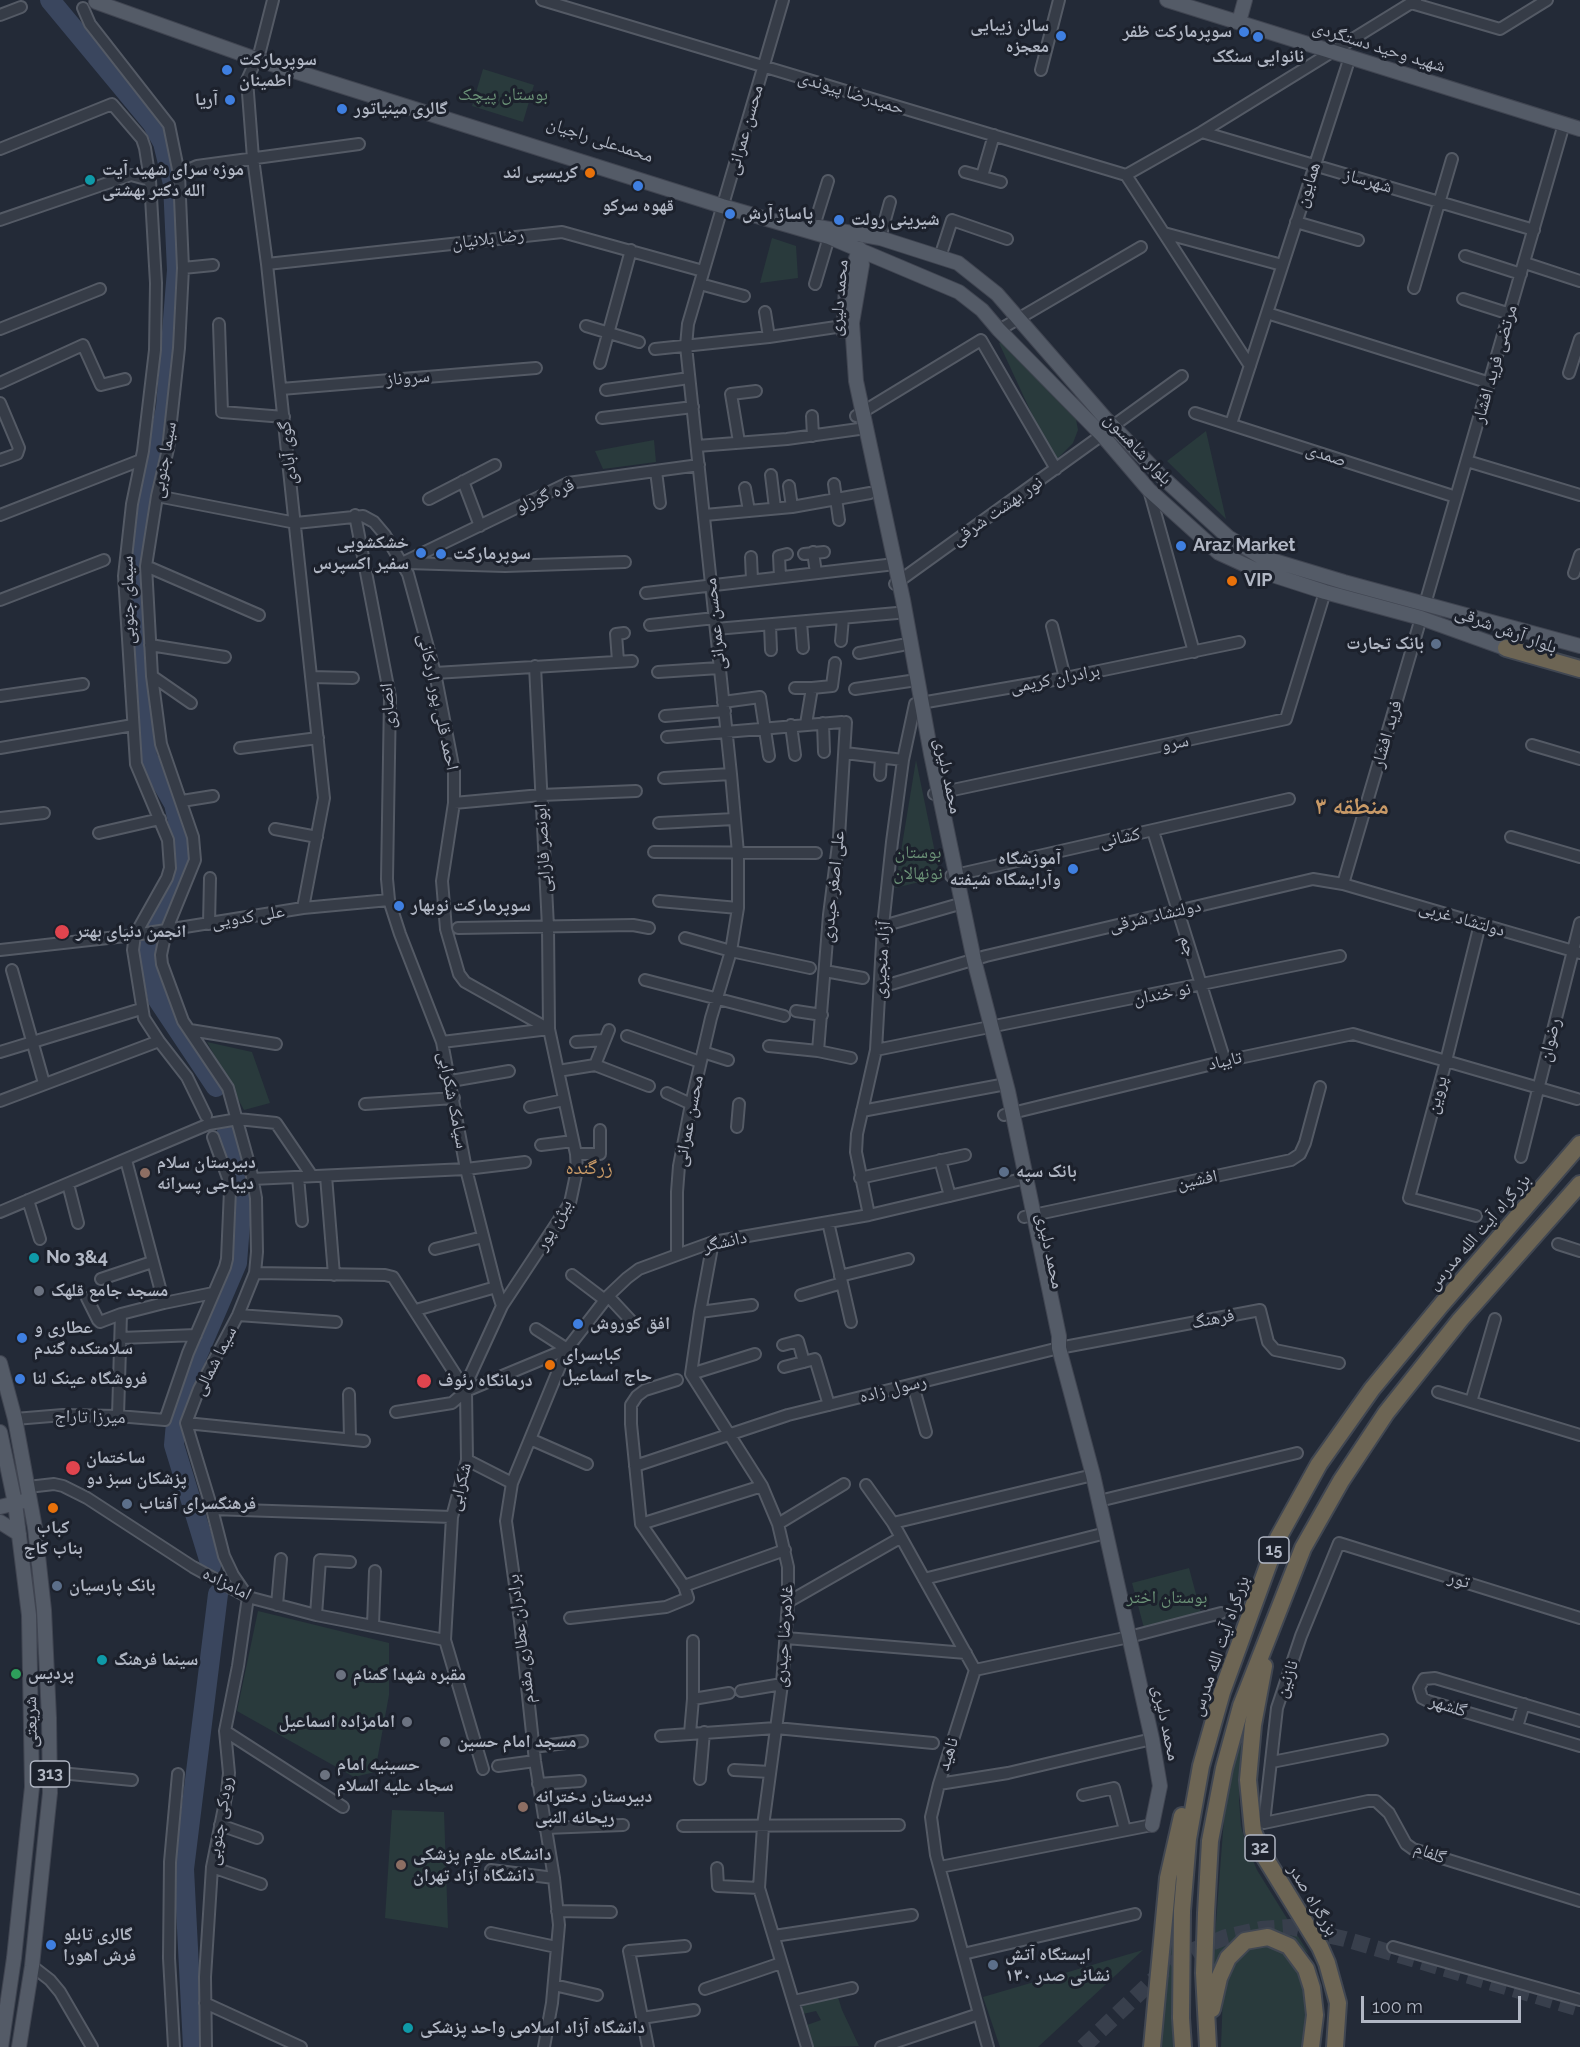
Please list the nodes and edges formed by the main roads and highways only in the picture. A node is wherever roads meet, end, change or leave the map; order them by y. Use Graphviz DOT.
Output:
graph roads {
  1 [pos="1167,0"];
  2 [pos="1245,0"];
  3 [pos="96,2"];
  4 [pos="1239,22"];
  5 [pos="1580,129"];
  6 [pos="723,202"];
  7 [pos="874,237"];
  8 [pos="860,249"];
  9 [pos="859,419"];
  10 [pos="1191,504"];
  11 [pos="1176,514"];
  12 [pos="892,565"];
  13 [pos="896,584"];
  14 [pos="1425,604"];
  15 [pos="1421,618"];
  16 [pos="1580,646"];
  17 [pos="1506,648"];
  18 [pos="1580,669"];
  19 [pos="1580,675"];
  20 [pos="918,704"];
  21 [pos="954,875"];
  22 [pos="971,962"];
  23 [pos="1580,1144"];
  24 [pos="1580,1184"];
  25 [pos="0,1363"];
  26 [pos="1,1434"];
  27 [pos="0,1456"];
  28 [pos="29,1494"];
  29 [pos="9,1496"];
  30 [pos="0,1507"];
  31 [pos="0,1522"];
  32 [pos="19,1534"];
  33 [pos="1269,1632"];
  34 [pos="1201,1766"];
  35 [pos="1152,1825"];
  36 [pos="14,1958"];
  37 [pos="32,1966"];
  38 [pos="1208,2045"];
  39 [pos="1152,2046"];
  40 [pos="1,2047"];
  41 [pos="19,2047"];
  42 [pos="1183,2047"];
  43 [pos="1311,2047"];
  44 [pos="1335,2047"];
  1 -- 4 [label="main road, شهید وحید دستگردی"];
  2 -- 4 [label="main road"];
  3 -- 6 [label="main road, محمدعلی راجیان"];
  4 -- 5 [label="main road, شهید وحید دستگردی"];
  6 -- 7 [label="main road, محمدعلی راجیان"];
  6 -- 8 [label="main road, محمدعلی راجیان"];
  7 -- 8 [label="main road"];
  7 -- 10 [label="main road, بلوار شاهسون"];
  8 -- 9 [label="main road, محمد دلیری"];
  8 -- 9 [label="main road, محمد دلیری"];
  8 -- 11 [label="main road, بلوار شاهسون"];
  9 -- 12 [label="main road, محمد دلیری"];
  9 -- 12 [label="main road, محمد دلیری"];
  10 -- 11 [label="main road"];
  10 -- 14 [label="main road, بلوار شاهسون"];
  11 -- 15 [label="main road, بلوار شاهسون"];
  12 -- 13 [label="main road, محمد دلیری"];
  13 -- 20 [label="main road, محمد دلیری"];
  13 -- 20 [label="main road, محمد دلیری"];
  14 -- 16 [label="main road, بلوار آرش شرقی"];
  15 -- 17 [label="main road, بلوار آرش شرقی"];
  17 -- 18 [label="highway"];
  17 -- 19 [label="main road, بلوار آرش شرقی"];
  20 -- 21 [label="main road, محمد دلیری"];
  21 -- 22 [label="main road, محمد دلیری"];
  21 -- 22 [label="main road, محمد دلیری"];
  22 -- 35 [label="main road, محمد دلیری"];
  23 -- 34 [label="highway, بزرگراه آیت الله مدرس / 15"];
  24 -- 33 [label="highway, 15"];
  25 -- 28 [label="main road, شریعتی / 313"];
  26 -- 27 [label="main road"];
  26 -- 29 [label="main road, شریعتی / 313"];
  28 -- 29 [label="main road"];
  28 -- 37 [label="main road, شریعتی / 313"];
  29 -- 30 [label="main road"];
  29 -- 32 [label="main road, شریعتی / 313"];
  31 -- 32 [label="main road"];
  32 -- 36 [label="main road, شریعتی / 313"];
  33 -- 38 [label="highway, 15"];
  33 -- 44 [label="highway, بزرگراه صدر / 32"];
  34 -- 39 [label="highway"];
  34 -- 42 [label="highway, بزرگراه آیت الله مدرس / 15"];
  36 -- 37 [label="main road"];
  36 -- 40 [label="main road, شریعتی / 313"];
  37 -- 41 [label="main road, شریعتی / 313"];
  38 -- 43 [label="highway"];
}
